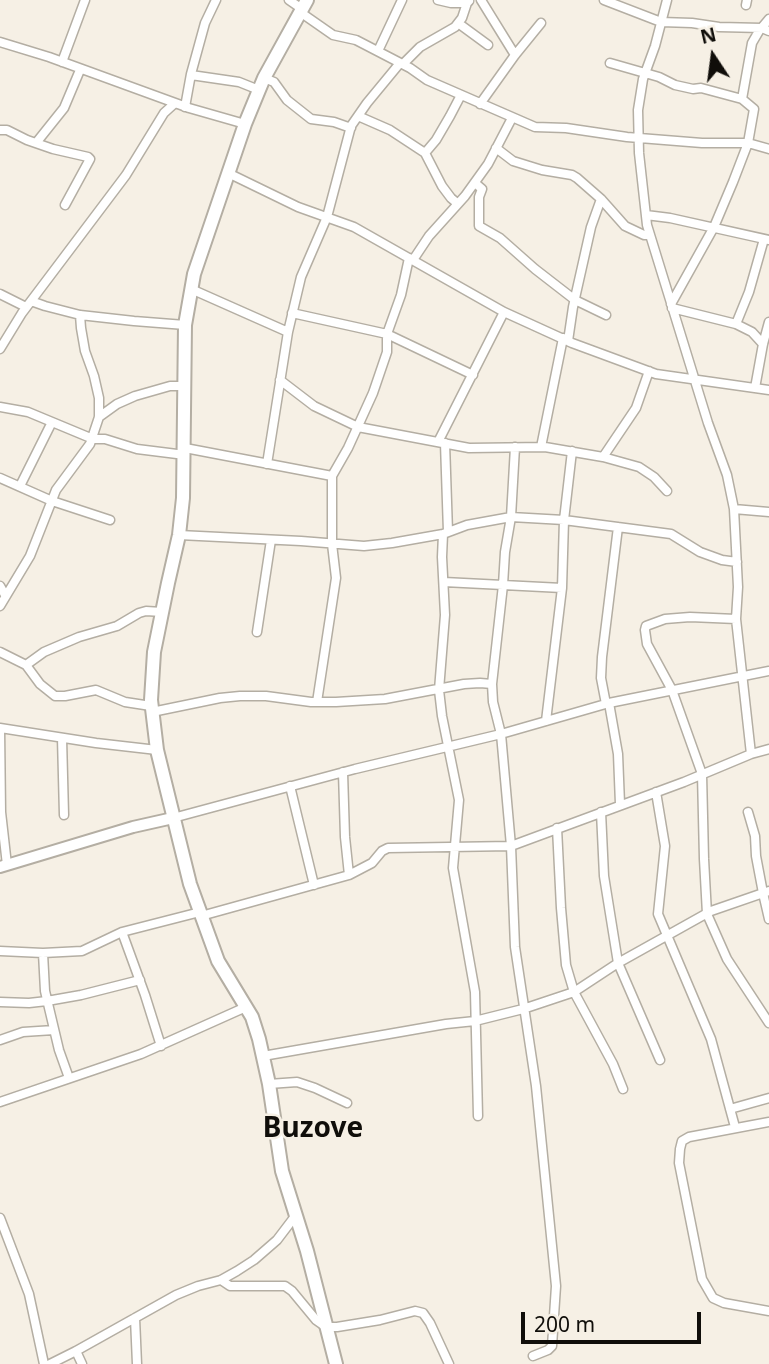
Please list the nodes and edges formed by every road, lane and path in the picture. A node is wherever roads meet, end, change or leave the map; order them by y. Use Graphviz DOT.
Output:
graph roads {
  1 [pos="85,0"];
  2 [pos="216,0"];
  3 [pos="289,0"];
  4 [pos="402,0"];
  5 [pos="438,0"];
  6 [pos="481,0"];
  7 [pos="604,0"];
  8 [pos="667,0"];
  9 [pos="468,2"];
  10 [pos="303,7"];
  11 [pos="769,19"];
  12 [pos="661,22"];
  13 [pos="458,23"];
  14 [pos="541,23"];
  15 [pos="766,30"];
  16 [pos="0,44"];
  17 [pos="488,45"];
  18 [pos="377,51"];
  19 [pos="516,55"];
  20 [pos="62,62"];
  21 [pos="610,63"];
  22 [pos="402,64"];
  23 [pos="80,69"];
  24 [pos="646,73"];
  25 [pos="191,75"];
  26 [pos="264,78"];
  27 [pos="259,90"];
  28 [pos="461,95"];
  29 [pos="743,99"];
  30 [pos="175,103"];
  31 [pos="480,104"];
  32 [pos="185,107"];
  33 [pos="358,116"];
  34 [pos="512,118"];
  35 [pos="245,124"];
  36 [pos="351,128"];
  37 [pos="0,130"];
  38 [pos="640,138"];
  39 [pos="36,143"];
  40 [pos="748,144"];
  41 [pos="496,148"];
  42 [pos="769,149"];
  43 [pos="425,153"];
  44 [pos="228,173"];
  45 [pos="475,183"];
  46 [pos="601,200"];
  47 [pos="458,204"];
  48 [pos="65,205"];
  49 [pos="646,215"];
  50 [pos="327,218"];
  51 [pos="714,227"];
  52 [pos="650,235"];
  53 [pos="766,239"];
  54 [pos="411,259"];
  55 [pos="191,289"];
  56 [pos="0,294"];
  57 [pos="575,300"];
  58 [pos="29,304"];
  59 [pos="672,306"];
  60 [pos="504,312"];
  61 [pos="292,313"];
  62 [pos="80,315"];
  63 [pos="606,315"];
  64 [pos="769,322"];
  65 [pos="736,324"];
  66 [pos="185,325"];
  67 [pos="288,332"];
  68 [pos="387,334"];
  69 [pos="566,339"];
  70 [pos="763,344"];
  71 [pos="0,349"];
  72 [pos="649,371"];
  73 [pos="473,375"];
  74 [pos="696,379"];
  75 [pos="280,380"];
  76 [pos="184,386"];
  77 [pos="755,388"];
  78 [pos="769,390"];
  79 [pos="0,407"];
  80 [pos="99,417"];
  81 [pos="52,422"];
  82 [pos="358,426"];
  83 [pos="93,439"];
  84 [pos="441,442"];
  85 [pos="515,447"];
  86 [pos="541,447"];
  87 [pos="572,451"];
  88 [pos="185,452"];
  89 [pos="603,457"];
  90 [pos="267,464"];
  91 [pos="332,476"];
  92 [pos="0,478"];
  93 [pos="20,486"];
  94 [pos="667,491"];
  95 [pos="52,501"];
  96 [pos="734,509"];
  97 [pos="769,512"];
  98 [pos="511,517"];
  99 [pos="110,520"];
  100 [pos="564,520"];
  101 [pos="618,527"];
  102 [pos="446,533"];
  103 [pos="179,535"];
  104 [pos="271,540"];
  105 [pos="332,544"];
  106 [pos="737,562"];
  107 [pos="444,582"];
  108 [pos="503,585"];
  109 [pos="0,586"];
  110 [pos="562,588"];
  111 [pos="5,595"];
  112 [pos="0,606"];
  113 [pos="162,612"];
  114 [pos="736,619"];
  115 [pos="257,632"];
  116 [pos="2,655"];
  117 [pos="26,665"];
  118 [pos="769,671"];
  119 [pos="743,677"];
  120 [pos="492,684"];
  121 [pos="439,690"];
  122 [pos="673,690"];
  123 [pos="317,702"];
  124 [pos="608,704"];
  125 [pos="152,709"];
  126 [pos="546,721"];
  127 [pos="0,728"];
  128 [pos="501,734"];
  129 [pos="62,738"];
  130 [pos="448,746"];
  131 [pos="769,749"];
  132 [pos="157,750"];
  133 [pos="751,754"];
  134 [pos="343,772"];
  135 [pos="702,775"];
  136 [pos="290,786"];
  137 [pos="656,792"];
  138 [pos="620,804"];
  139 [pos="601,812"];
  140 [pos="748,812"];
  141 [pos="64,815"];
  142 [pos="173,818"];
  143 [pos="557,828"];
  144 [pos="510,846"];
  145 [pos="454,848"];
  146 [pos="3,866"];
  147 [pos="349,875"];
  148 [pos="314,885"];
  149 [pos="766,892"];
  150 [pos="201,914"];
  151 [pos="707,914"];
  152 [pos="769,919"];
  153 [pos="122,932"];
  154 [pos="668,935"];
  155 [pos="0,951"];
  156 [pos="43,953"];
  157 [pos="618,963"];
  158 [pos="140,979"];
  159 [pos="574,992"];
  160 [pos="47,1001"];
  161 [pos="0,1002"];
  162 [pos="246,1007"];
  163 [pos="523,1009"];
  164 [pos="475,1021"];
  165 [pos="769,1023"];
  166 [pos="54,1030"];
  167 [pos="0,1040"];
  168 [pos="161,1046"];
  169 [pos="263,1056"];
  170 [pos="660,1060"];
  171 [pos="69,1078"];
  172 [pos="269,1084"];
  173 [pos="623,1089"];
  174 [pos="769,1098"];
  175 [pos="0,1101"];
  176 [pos="347,1103"];
  177 [pos="730,1109"];
  178 [pos="478,1116"];
  179 [pos="769,1122"];
  180 [pos="735,1127"];
  181 [pos="296,1216"];
  182 [pos="0,1218"];
  183 [pos="3,1234"];
  184 [pos="221,1280"];
  185 [pos="769,1311"];
  186 [pos="135,1318"];
  187 [pos="326,1327"];
  188 [pos="76,1351"];
  189 [pos="533,1356"];
  190 [pos="44,1364"];
  191 [pos="50,1364"];
  192 [pos="82,1364"];
  193 [pos="137,1364"];
  194 [pos="336,1364"];
  195 [pos="449,1364"];
  1 -- 20 [label="street"];
  2 -- 25 [label="street"];
  3 -- 10 [label="street"];
  4 -- 18 [label="street"];
  5 -- 9 [label="street"];
  6 -- 19 [label="street"];
  7 -- 12 [label="street"];
  8 -- 12 [label="street"];
  9 -- 13 [label="street"];
  10 -- 18 [label="street"];
  10 -- 26 [label="highway"];
  11 -- 15 [label="street"];
  12 -- 15 [label="street"];
  12 -- 24 [label="street"];
  13 -- 17 [label="street"];
  13 -- 22 [label="street"];
  14 -- 19 [label="street"];
  15 -- 29 [label="street"];
  16 -- 20 [label="street"];
  18 -- 22 [label="street"];
  19 -- 31 [label="street"];
  20 -- 23 [label="street"];
  21 -- 24 [label="street"];
  22 -- 28 [label="street"];
  22 -- 33 [label="street"];
  23 -- 30 [label="street"];
  23 -- 39 [label="street"];
  24 -- 29 [label="street"];
  24 -- 38 [label="street"];
  25 -- 27 [label="street"];
  25 -- 32 [label="street"];
  26 -- 27 [label="highway"];
  26 -- 36 [label="street"];
  27 -- 35 [label="highway"];
  28 -- 31 [label="street"];
  28 -- 43 [label="street"];
  29 -- 40 [label="street"];
  30 -- 32 [label="street"];
  30 -- 58 [label="street"];
  31 -- 34 [label="street"];
  32 -- 35 [label="street"];
  33 -- 36 [label="street"];
  33 -- 43 [label="street"];
  34 -- 38 [label="street"];
  34 -- 41 [label="street"];
  35 -- 44 [label="highway"];
  36 -- 50 [label="street"];
  37 -- 39 [label="street"];
  38 -- 40 [label="street"];
  38 -- 49 [label="street"];
  39 -- 48 [label="street"];
  40 -- 42 [label="street"];
  40 -- 51 [label="street"];
  41 -- 45 [label="street"];
  41 -- 46 [label="street"];
  43 -- 47 [label="street"];
  44 -- 50 [label="street"];
  44 -- 55 [label="highway"];
  45 -- 47 [label="street"];
  45 -- 57 [label="street"];
  46 -- 52 [label="street"];
  46 -- 57 [label="street"];
  47 -- 54 [label="street"];
  49 -- 51 [label="street"];
  49 -- 52 [label="street"];
  50 -- 54 [label="street"];
  50 -- 61 [label="street"];
  51 -- 53 [label="street"];
  51 -- 59 [label="street"];
  52 -- 59 [label="street"];
  53 -- 65 [label="street"];
  54 -- 60 [label="street"];
  54 -- 68 [label="street"];
  55 -- 66 [label="highway"];
  55 -- 67 [label="street"];
  56 -- 58 [label="street"];
  57 -- 63 [label="street"];
  57 -- 69 [label="street"];
  58 -- 62 [label="street"];
  58 -- 71 [label="street"];
  59 -- 65 [label="street"];
  59 -- 74 [label="street"];
  60 -- 69 [label="street"];
  60 -- 73 [label="street"];
  61 -- 67 [label="street"];
  61 -- 68 [label="street"];
  62 -- 66 [label="street"];
  62 -- 80 [label="street"];
  64 -- 70 [label="street"];
  65 -- 70 [label="street"];
  66 -- 76 [label="highway"];
  67 -- 75 [label="street"];
  68 -- 73 [label="street"];
  68 -- 82 [label="street"];
  69 -- 72 [label="street"];
  69 -- 86 [label="street"];
  70 -- 77 [label="street"];
  72 -- 74 [label="street"];
  72 -- 89 [label="street"];
  73 -- 84 [label="street"];
  74 -- 77 [label="street"];
  74 -- 96 [label="street"];
  75 -- 82 [label="street"];
  75 -- 90 [label="street"];
  76 -- 80 [label="street"];
  76 -- 88 [label="highway"];
  77 -- 78 [label="street"];
  79 -- 81 [label="street"];
  80 -- 83 [label="street"];
  81 -- 83 [label="street"];
  81 -- 93 [label="street"];
  82 -- 84 [label="street"];
  82 -- 91 [label="street"];
  83 -- 88 [label="street"];
  83 -- 95 [label="street"];
  84 -- 85 [label="street"];
  84 -- 102 [label="street"];
  85 -- 86 [label="street"];
  85 -- 98 [label="street"];
  86 -- 87 [label="street"];
  87 -- 89 [label="street"];
  87 -- 100 [label="street"];
  88 -- 90 [label="street"];
  88 -- 103 [label="highway"];
  89 -- 94 [label="street"];
  90 -- 91 [label="street"];
  91 -- 105 [label="street"];
  92 -- 93 [label="street"];
  93 -- 95 [label="street"];
  95 -- 99 [label="street"];
  95 -- 111 [label="street"];
  96 -- 97 [label="street"];
  96 -- 106 [label="street"];
  98 -- 100 [label="street"];
  98 -- 102 [label="street"];
  98 -- 108 [label="street"];
  100 -- 101 [label="street"];
  100 -- 110 [label="street"];
  101 -- 106 [label="street"];
  101 -- 124 [label="street"];
  102 -- 105 [label="street"];
  102 -- 107 [label="street"];
  103 -- 104 [label="street"];
  103 -- 113 [label="highway"];
  104 -- 105 [label="street"];
  104 -- 115 [label="street"];
  105 -- 123 [label="street"];
  106 -- 114 [label="street"];
  107 -- 108 [label="street"];
  107 -- 121 [label="street"];
  108 -- 110 [label="street"];
  108 -- 120 [label="street"];
  109 -- 111 [label="street"];
  110 -- 126 [label="street"];
  111 -- 112 [label="street"];
  113 -- 117 [label="street"];
  113 -- 125 [label="highway"];
  114 -- 119 [label="street"];
  114 -- 122 [label="street"];
  116 -- 117 [label="street"];
  117 -- 125 [label="street"];
  118 -- 119 [label="street"];
  119 -- 122 [label="street"];
  119 -- 133 [label="street"];
  120 -- 121 [label="street"];
  120 -- 128 [label="street"];
  121 -- 123 [label="street"];
  121 -- 130 [label="street"];
  122 -- 124 [label="street"];
  122 -- 135 [label="street"];
  123 -- 125 [label="street"];
  124 -- 126 [label="street"];
  124 -- 138 [label="street"];
  125 -- 132 [label="highway"];
  126 -- 128 [label="street"];
  127 -- 129 [label="street"];
  127 -- 146 [label="street"];
  128 -- 130 [label="street"];
  128 -- 144 [label="street"];
  129 -- 132 [label="street"];
  129 -- 141 [label="street"];
  130 -- 134 [label="street"];
  130 -- 145 [label="street"];
  131 -- 133 [label="street"];
  132 -- 142 [label="highway"];
  133 -- 135 [label="street"];
  134 -- 136 [label="street"];
  134 -- 147 [label="street"];
  135 -- 137 [label="street"];
  135 -- 151 [label="street"];
  136 -- 142 [label="street"];
  136 -- 148 [label="street"];
  137 -- 138 [label="street"];
  137 -- 154 [label="street"];
  138 -- 139 [label="street"];
  139 -- 143 [label="street"];
  139 -- 157 [label="street"];
  140 -- 149 [label="street"];
  142 -- 146 [label="main road"];
  142 -- 150 [label="highway"];
  143 -- 144 [label="street"];
  143 -- 159 [label="street"];
  144 -- 145 [label="street"];
  144 -- 163 [label="street"];
  145 -- 147 [label="street"];
  145 -- 164 [label="street"];
  147 -- 148 [label="street"];
  148 -- 150 [label="street"];
  149 -- 151 [label="street"];
  149 -- 152 [label="street"];
  150 -- 153 [label="street"];
  150 -- 162 [label="highway"];
  151 -- 154 [label="street"];
  151 -- 165 [label="street"];
  153 -- 156 [label="street"];
  153 -- 158 [label="street"];
  154 -- 157 [label="street"];
  154 -- 177 [label="street"];
  155 -- 156 [label="street"];
  156 -- 160 [label="street"];
  157 -- 159 [label="street"];
  157 -- 170 [label="street"];
  158 -- 160 [label="street"];
  158 -- 168 [label="street"];
  159 -- 163 [label="street"];
  159 -- 173 [label="street"];
  160 -- 161 [label="street"];
  160 -- 166 [label="street"];
  162 -- 168 [label="street"];
  162 -- 169 [label="highway"];
  163 -- 164 [label="street"];
  163 -- 189 [label="street"];
  164 -- 169 [label="street"];
  164 -- 178 [label="street"];
  166 -- 167 [label="street"];
  166 -- 171 [label="street"];
  168 -- 171 [label="street"];
  169 -- 172 [label="highway"];
  171 -- 175 [label="street"];
  172 -- 176 [label="street"];
  172 -- 181 [label="highway"];
  174 -- 177 [label="street"];
  177 -- 180 [label="street"];
  179 -- 180 [label="street"];
  180 -- 185 [label="street"];
  181 -- 184 [label="street"];
  181 -- 187 [label="highway"];
  182 -- 183 [label="street"];
  183 -- 190 [label="street"];
  184 -- 186 [label="street"];
  184 -- 187 [label="street"];
  186 -- 188 [label="street"];
  186 -- 193 [label="street"];
  187 -- 194 [label="highway"];
  187 -- 195 [label="street"];
  188 -- 191 [label="street"];
  188 -- 192 [label="street"];
}
